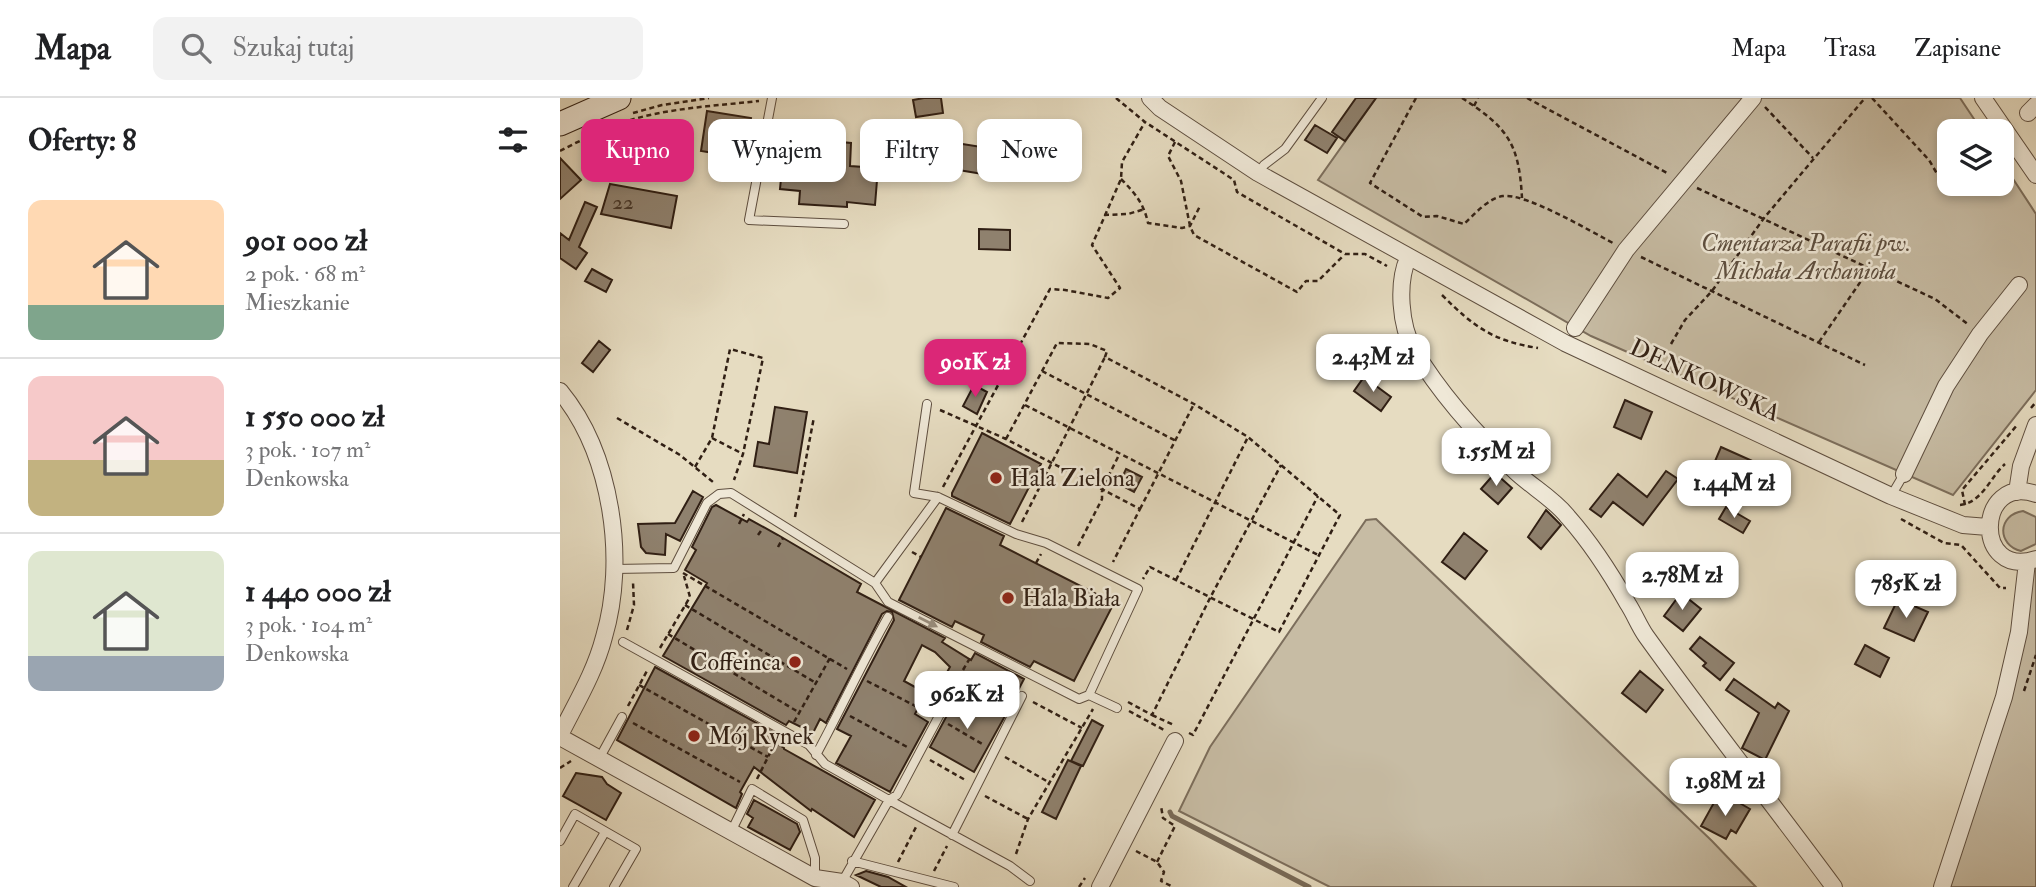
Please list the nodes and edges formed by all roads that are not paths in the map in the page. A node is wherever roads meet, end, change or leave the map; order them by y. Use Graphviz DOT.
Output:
graph roads {
  1 [pos="1150,98"];
  2 [pos="1322,98"];
  3 [pos="1983,98"];
  4 [pos="772,99"];
  5 [pos="1759,103"];
  6 [pos="622,107"];
  7 [pos="560,124"];
  8 [pos="1258,173"];
  9 [pos="2036,175"];
  10 [pos="844,224"];
  11 [pos="1408,258"];
  12 [pos="2019,285"];
  13 [pos="1575,328"];
  14 [pos="560,391"];
  15 [pos="927,404"];
  16 [pos="2029,422"];
  17 [pos="1904,474"];
  18 [pos="2017,492"];
  19 [pos="2036,494"];
  20 [pos="1891,496"];
  21 [pos="938,497"];
  22 [pos="1988,527"];
  23 [pos="2032,561"];
  24 [pos="614,569"];
  25 [pos="874,583"];
  26 [pos="888,618"];
  27 [pos="623,642"];
  28 [pos="1088,695"];
  29 [pos="1021,696"];
  30 [pos="1115,707"];
  31 [pos="1013,713"];
  32 [pos="622,717"];
  33 [pos="560,736"];
  34 [pos="1175,741"];
  35 [pos="816,755"];
  36 [pos="600,759"];
  37 [pos="889,800"];
  38 [pos="605,832"];
  39 [pos="731,832"];
  40 [pos="952,835"];
  41 [pos="560,841"];
  42 [pos="852,861"];
  43 [pos="1030,881"];
  44 [pos="814,882"];
  45 [pos="846,885"];
  46 [pos="573,887"];
  47 [pos="614,887"];
  48 [pos="954,887"];
  49 [pos="1100,887"];
  50 [pos="1834,887"];
  51 [pos="1942,887"];
  1 -- 8 [label="street, DENKOWSKA"];
  2 -- 8 [label="lane"];
  3 -- 9 [label="street"];
  4 -- 10 [label="lane"];
  5 -- 13 [label="street"];
  6 -- 7 [label="main road"];
  8 -- 11 [label="street, DENKOWSKA"];
  11 -- 20 [label="street, DENKOWSKA"];
  11 -- 50 [label="street"];
  12 -- 17 [label="street"];
  14 -- 24 [label="street"];
  15 -- 21 [label="lane"];
  16 -- 18 [label="street"];
  17 -- 20 [label="lane"];
  18 -- 19 [label="street"];
  18 -- 22 [label="street"];
  20 -- 22 [label="street, DENKOWSKA"];
  21 -- 25 [label="lane"];
  21 -- 28 [label="lane"];
  22 -- 23 [label="street"];
  23 -- 51 [label="street"];
  24 -- 25 [label="lane"];
  24 -- 33 [label="street"];
  25 -- 28 [label="lane, one-way"];
  26 -- 35 [label="lane"];
  27 -- 35 [label="lane"];
  28 -- 30 [label="lane"];
  29 -- 31 [label="lane"];
  31 -- 37 [label="lane"];
  31 -- 40 [label="lane"];
  32 -- 36 [label="lane"];
  33 -- 36 [label="street"];
  34 -- 49 [label="street"];
  35 -- 37 [label="lane"];
  36 -- 39 [label="street"];
  37 -- 40 [label="lane"];
  37 -- 42 [label="lane"];
  38 -- 41 [label="lane"];
  38 -- 46 [label="lane"];
  38 -- 47 [label="lane"];
  39 -- 44 [label="street"];
  39 -- 44 [label="lane"];
  40 -- 43 [label="lane"];
  42 -- 45 [label="lane"];
  42 -- 48 [label="lane"];
  44 -- 45 [label="street"];
}
